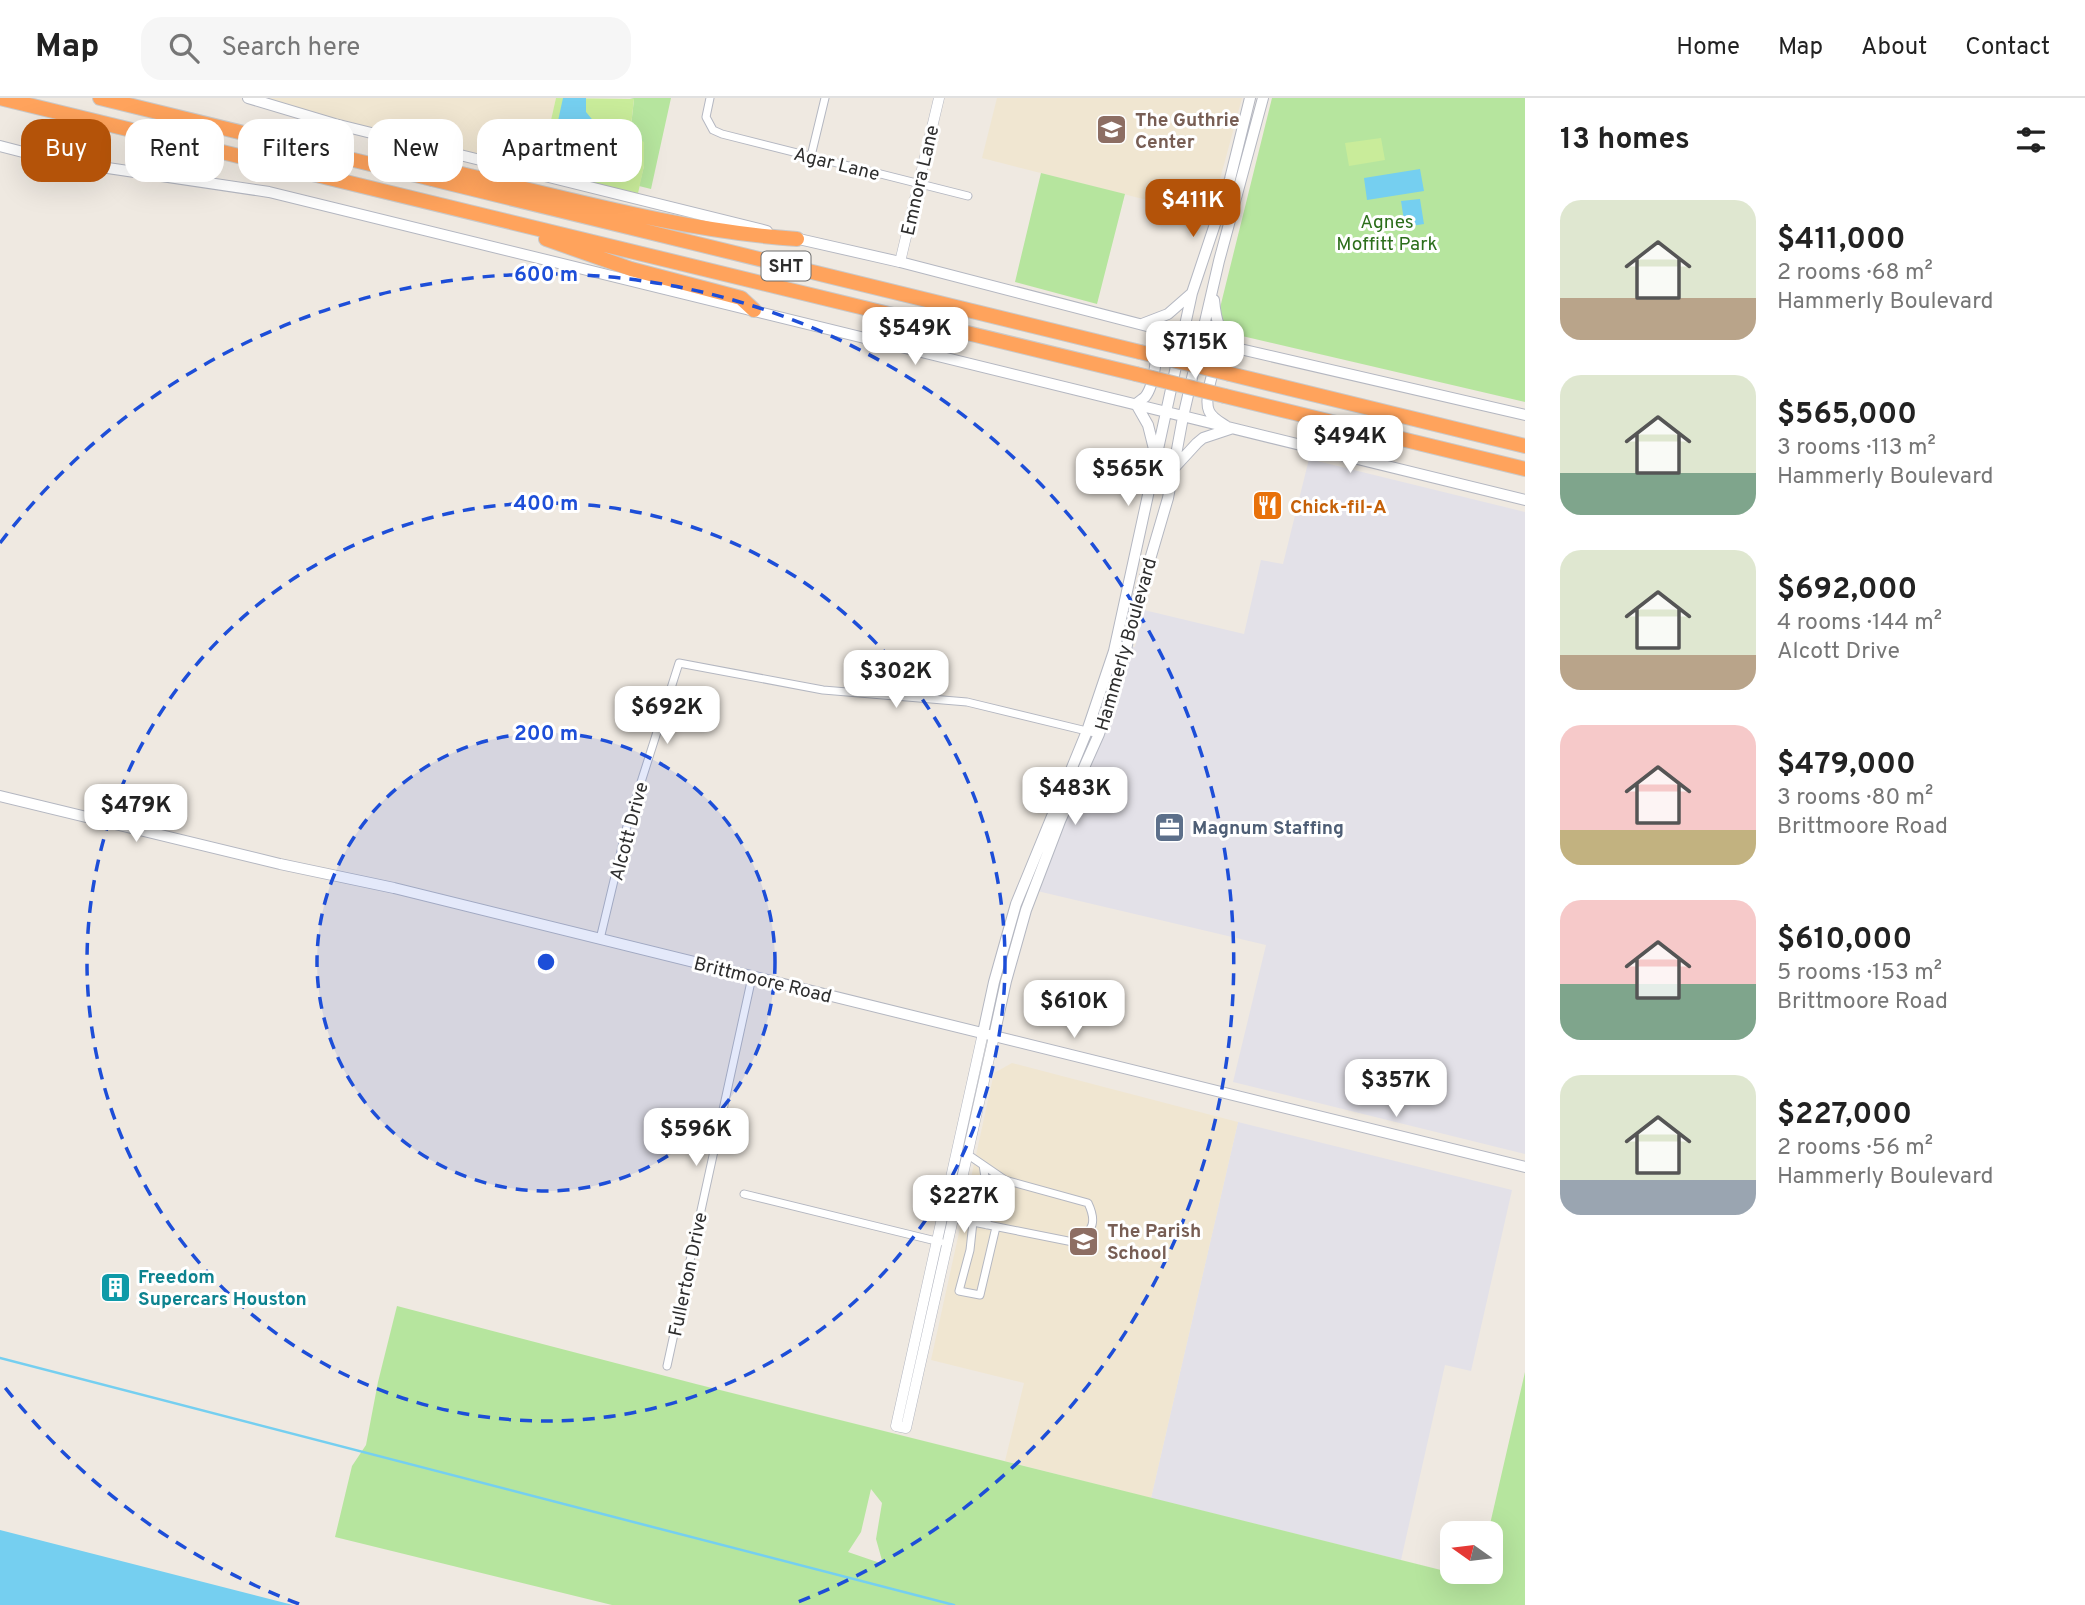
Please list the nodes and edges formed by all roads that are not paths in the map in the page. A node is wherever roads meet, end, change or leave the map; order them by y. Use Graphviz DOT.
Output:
graph roads {
  1 [pos="0,98"];
  2 [pos="100,98"];
  3 [pos="248,98"];
  4 [pos="710,98"];
  5 [pos="825,98"];
  6 [pos="939,98"];
  7 [pos="1250,98"];
  8 [pos="1263,98"];
  9 [pos="0,146"];
  10 [pos="811,156"];
  11 [pos="368,164"];
  12 [pos="463,174"];
  13 [pos="443,182"];
  14 [pos="918,183"];
  15 [pos="968,196"];
  16 [pos="466,211"];
  17 [pos="797,239"];
  18 [pos="900,262"];
  19 [pos="1213,286"];
  20 [pos="1192,293"];
  21 [pos="754,310"];
  22 [pos="1142,324"];
  23 [pos="1154,328"];
  24 [pos="1182,335"];
  25 [pos="1201,340"];
  26 [pos="1245,350"];
  27 [pos="1136,404"];
  28 [pos="1164,412"];
  29 [pos="1525,415"];
  30 [pos="1183,417"];
  31 [pos="1230,429"];
  32 [pos="1525,446"];
  33 [pos="1155,456"];
  34 [pos="1173,469"];
  35 [pos="1525,469"];
  36 [pos="1525,500"];
  37 [pos="1087,731"];
  38 [pos="1099,734"];
  39 [pos="0,796"];
  40 [pos="600,939"];
  41 [pos="752,976"];
  42 [pos="989,1035"];
  43 [pos="967,1154"];
  44 [pos="953,1165"];
  45 [pos="983,1165"];
  46 [pos="1525,1167"];
  47 [pos="964,1169"];
  48 [pos="998,1175"];
  49 [pos="744,1194"];
  50 [pos="988,1195"];
  51 [pos="953,1218"];
  52 [pos="973,1222"];
  53 [pos="987,1225"];
  54 [pos="996,1227"];
  55 [pos="936,1241"];
  56 [pos="947,1244"];
  57 [pos="920,1339"];
  58 [pos="667,1366"];
  59 [pos="901,1427"];
  1 -- 16 [label="highway, SHT"];
  2 -- 11 [label="highway, SHT"];
  3 -- 17 [label="main road"];
  4 -- 10 [label="street, Agar Lane"];
  5 -- 10 [label="street"];
  6 -- 14 [label="street, Emnora Lane"];
  7 -- 20 [label="main road, Hammerly Boulevard"];
  8 -- 19 [label="main road, Hammerly Boulevard"];
  9 -- 21 [label="main road"];
  10 -- 14 [label="street, Agar Lane"];
  12 -- 17 [label="highway"];
  13 -- 32 [label="highway, SHT, bridge"];
  14 -- 15 [label="street, Agar Lane"];
  14 -- 18 [label="street, Emnora Lane"];
  16 -- 21 [label="highway"];
  16 -- 35 [label="highway, SHT, bridge"];
  17 -- 18 [label="main road"];
  18 -- 22 [label="main road"];
  19 -- 25 [label="main road, Hammerly Boulevard"];
  19 -- 26 [label="main road"];
  20 -- 22 [label="main road"];
  20 -- 24 [label="main road, Hammerly Boulevard"];
  21 -- 27 [label="main road"];
  22 -- 23 [label="main road"];
  23 -- 24 [label="main road"];
  23 -- 27 [label="main road"];
  24 -- 25 [label="main road"];
  24 -- 28 [label="main road, Hammerly Boulevard"];
  25 -- 26 [label="main road"];
  25 -- 30 [label="main road, Hammerly Boulevard"];
  26 -- 29 [label="main road"];
  26 -- 31 [label="main road"];
  27 -- 28 [label="main road"];
  27 -- 33 [label="main road"];
  28 -- 30 [label="main road"];
  28 -- 33 [label="main road, Hammerly Boulevard"];
  30 -- 31 [label="main road"];
  30 -- 34 [label="main road, Hammerly Boulevard"];
  31 -- 34 [label="main road"];
  31 -- 36 [label="main road"];
  33 -- 37 [label="main road, Hammerly Boulevard"];
  34 -- 38 [label="main road, Hammerly Boulevard"];
  37 -- 38 [label="street"];
  37 -- 40 [label="street, Alcott Drive"];
  37 -- 42 [label="main road, Hammerly Boulevard"];
  38 -- 42 [label="main road, Hammerly Boulevard"];
  39 -- 40 [label="main road, Brittmoore Road"];
  40 -- 41 [label="main road, Brittmoore Road"];
  41 -- 42 [label="main road, Brittmoore Road"];
  41 -- 58 [label="street, Fullerton Drive"];
  42 -- 43 [label="street, Hammerly Boulevard"];
  42 -- 44 [label="street, Hammerly Boulevard"];
  42 -- 46 [label="main road, Brittmoore Road"];
  43 -- 45 [label="street"];
  43 -- 47 [label="street, Hammerly Boulevard"];
  44 -- 47 [label="street"];
  44 -- 55 [label="street, Hammerly Boulevard"];
  45 -- 48 [label="street"];
  45 -- 50 [label="street"];
  47 -- 51 [label="street, Hammerly Boulevard"];
  48 -- 50 [label="street"];
  48 -- 54 [label="street"];
  49 -- 55 [label="street"];
  50 -- 53 [label="street"];
  51 -- 52 [label="street"];
  51 -- 56 [label="street, Hammerly Boulevard"];
  52 -- 53 [label="street"];
  52 -- 54 [label="street"];
  53 -- 54 [label="street"];
  55 -- 56 [label="street"];
  55 -- 57 [label="street, Hammerly Boulevard"];
  56 -- 57 [label="street, Hammerly Boulevard"];
  57 -- 59 [label="street, Hammerly Boulevard"];
}
